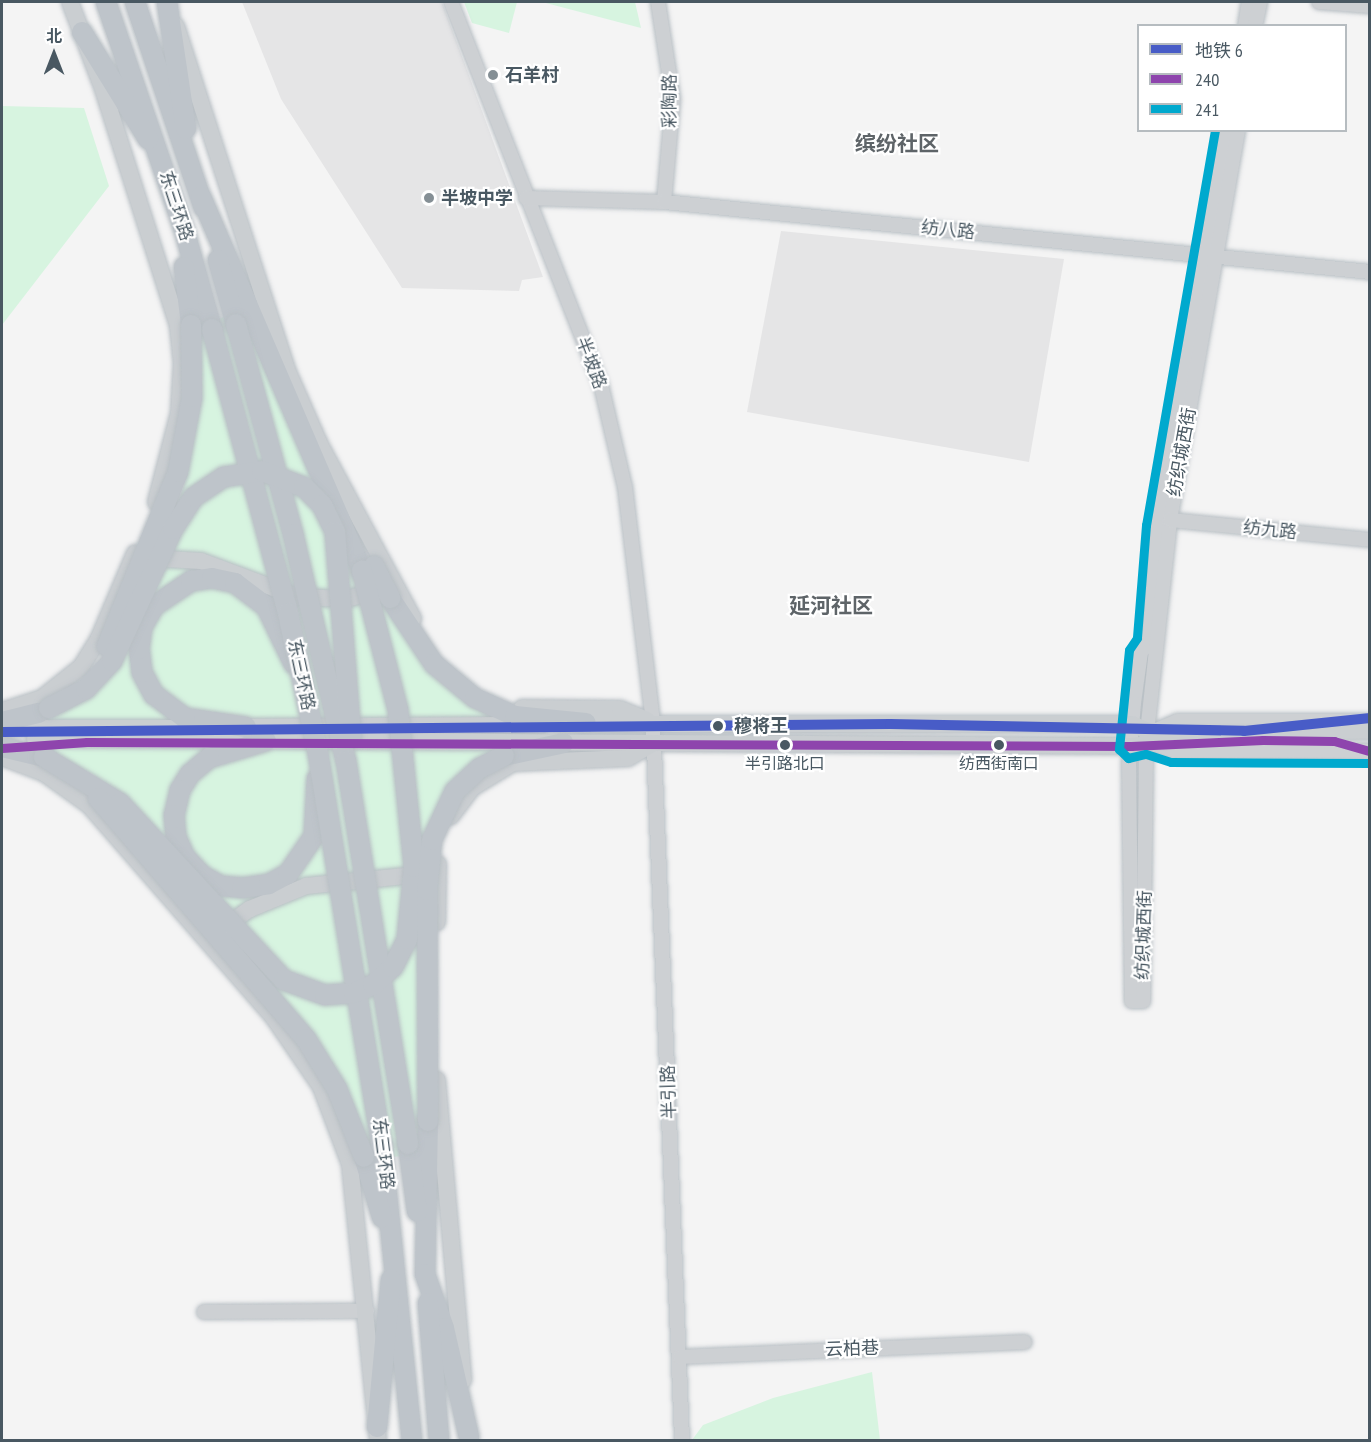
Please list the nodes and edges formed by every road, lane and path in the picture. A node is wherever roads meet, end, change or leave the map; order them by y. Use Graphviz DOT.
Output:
graph roads {
  1 [pos="70,2"];
  2 [pos="106,2"];
  3 [pos="135,2"];
  4 [pos="167,2"];
  5 [pos="451,2"];
  6 [pos="658,2"];
  7 [pos="1249,2"];
  8 [pos="1260,2"];
  9 [pos="1319,2"];
  10 [pos="1370,6"];
  11 [pos="1245,24"];
  12 [pos="1255,24"];
  13 [pos="82,32"];
  14 [pos="1227,132"];
  15 [pos="1238,132"];
  16 [pos="159,156"];
  17 [pos="189,158"];
  18 [pos="201,197"];
  19 [pos="526,198"];
  20 [pos="174,201"];
  21 [pos="664,202"];
  22 [pos="1211,256"];
  23 [pos="1370,272"];
  24 [pos="1170,520"];
  25 [pos="1370,540"];
  26 [pos="132,560"];
  27 [pos="368,568"];
  28 [pos="392,590"];
  29 [pos="303,683"];
  30 [pos="44,710"];
  31 [pos="2,711"];
  32 [pos="1370,721"];
  33 [pos="2,722"];
  34 [pos="586,723"];
  35 [pos="653,723"];
  36 [pos="1132,724"];
  37 [pos="246,727"];
  38 [pos="2,728"];
  39 [pos="1370,731"];
  40 [pos="1142,740"];
  41 [pos="266,741"];
  42 [pos="564,743"];
  43 [pos="654,743"];
  44 [pos="1368,747"];
  45 [pos="3,748"];
  46 [pos="318,753"];
  47 [pos="36,755"];
  48 [pos="357,820"];
  49 [pos="438,874"];
  50 [pos="208,941"];
  51 [pos="396,1258"];
  52 [pos="425,1274"];
  53 [pos="367,1311"];
  54 [pos="204,1312"];
  55 [pos="1025,1342"];
  56 [pos="680,1357"];
  57 [pos="377,1434"];
  58 [pos="469,1439"];
  59 [pos="412,1440"];
  60 [pos="440,1440"];
  61 [pos="682,1440"];
  1 -- 13 [label="main road"];
  2 -- 16 [label="highway, 东三环路"];
  3 -- 17 [label="highway, 东三环路"];
  4 -- 17 [label="highway"];
  4 -- 28 [label="main road"];
  5 -- 19 [label="street, 半坡路"];
  6 -- 21 [label="street, 彩陶路"];
  7 -- 11 [label="street"];
  8 -- 12 [label="street"];
  9 -- 10 [label="street"];
  13 -- 16 [label="highway"];
  13 -- 26 [label="main road"];
  14 -- 22 [label="street, 纺织城西街"];
  15 -- 22 [label="street, 纺织城西街"];
  16 -- 20 [label="highway, 东三环路"];
  17 -- 18 [label="highway, 东三环路"];
  18 -- 27 [label="highway"];
  18 -- 48 [label="highway, 东三环路, bridge"];
  19 -- 21 [label="street, 纺八路"];
  19 -- 35 [label="street, 半坡路"];
  20 -- 29 [label="highway, 东三环路, bridge"];
  20 -- 30 [label="highway, bridge"];
  21 -- 22 [label="street, 纺八路"];
  22 -- 23 [label="street, 纺八路"];
  22 -- 24 [label="street, 纺织城西街"];
  22 -- 36 [label="street, 纺织城西街"];
  24 -- 25 [label="street, 纺九路"];
  24 -- 40 [label="street, 纺织城西街"];
  26 -- 28 [label="main road"];
  26 -- 31 [label="main road"];
  27 -- 28 [label="highway, bridge"];
  27 -- 47 [label="highway, bridge"];
  28 -- 34 [label="highway"];
  28 -- 35 [label="main road"];
  29 -- 37 [label="highway, bridge"];
  29 -- 46 [label="highway, 东三环路, bridge"];
  30 -- 33 [label="highway"];
  30 -- 48 [label="highway, bridge"];
  32 -- 40 [label="street"];
  34 -- 35 [label="main road"];
  34 -- 37 [label="main road"];
  35 -- 36 [label="main road"];
  35 -- 43 [label="street, 半坡路"];
  36 -- 40 [label="main road"];
  37 -- 38 [label="main road"];
  39 -- 40 [label="main road"];
  40 -- 40 [label="street, 纺织城西街"];
  40 -- 43 [label="main road"];
  40 -- 44 [label="main road"];
  40 -- 44 [label="street"];
  41 -- 42 [label="main road"];
  41 -- 45 [label="main road"];
  41 -- 46 [label="highway, bridge"];
  42 -- 43 [label="main road"];
  42 -- 52 [label="highway, bridge"];
  43 -- 49 [label="main road"];
  43 -- 56 [label="street, 半引路"];
  45 -- 47 [label="highway"];
  45 -- 50 [label="main road"];
  46 -- 51 [label="highway, 东三环路, bridge"];
  47 -- 51 [label="highway, bridge"];
  48 -- 52 [label="highway, 东三环路, bridge"];
  49 -- 50 [label="main road"];
  49 -- 58 [label="main road"];
  50 -- 53 [label="main road"];
  51 -- 57 [label="highway"];
  51 -- 59 [label="highway, 东三环路"];
  52 -- 58 [label="highway"];
  52 -- 60 [label="highway, 东三环路"];
  53 -- 54 [label="street"];
  53 -- 57 [label="main road"];
  55 -- 56 [label="street, 云柏巷"];
  56 -- 61 [label="street, 半引路"];
}
